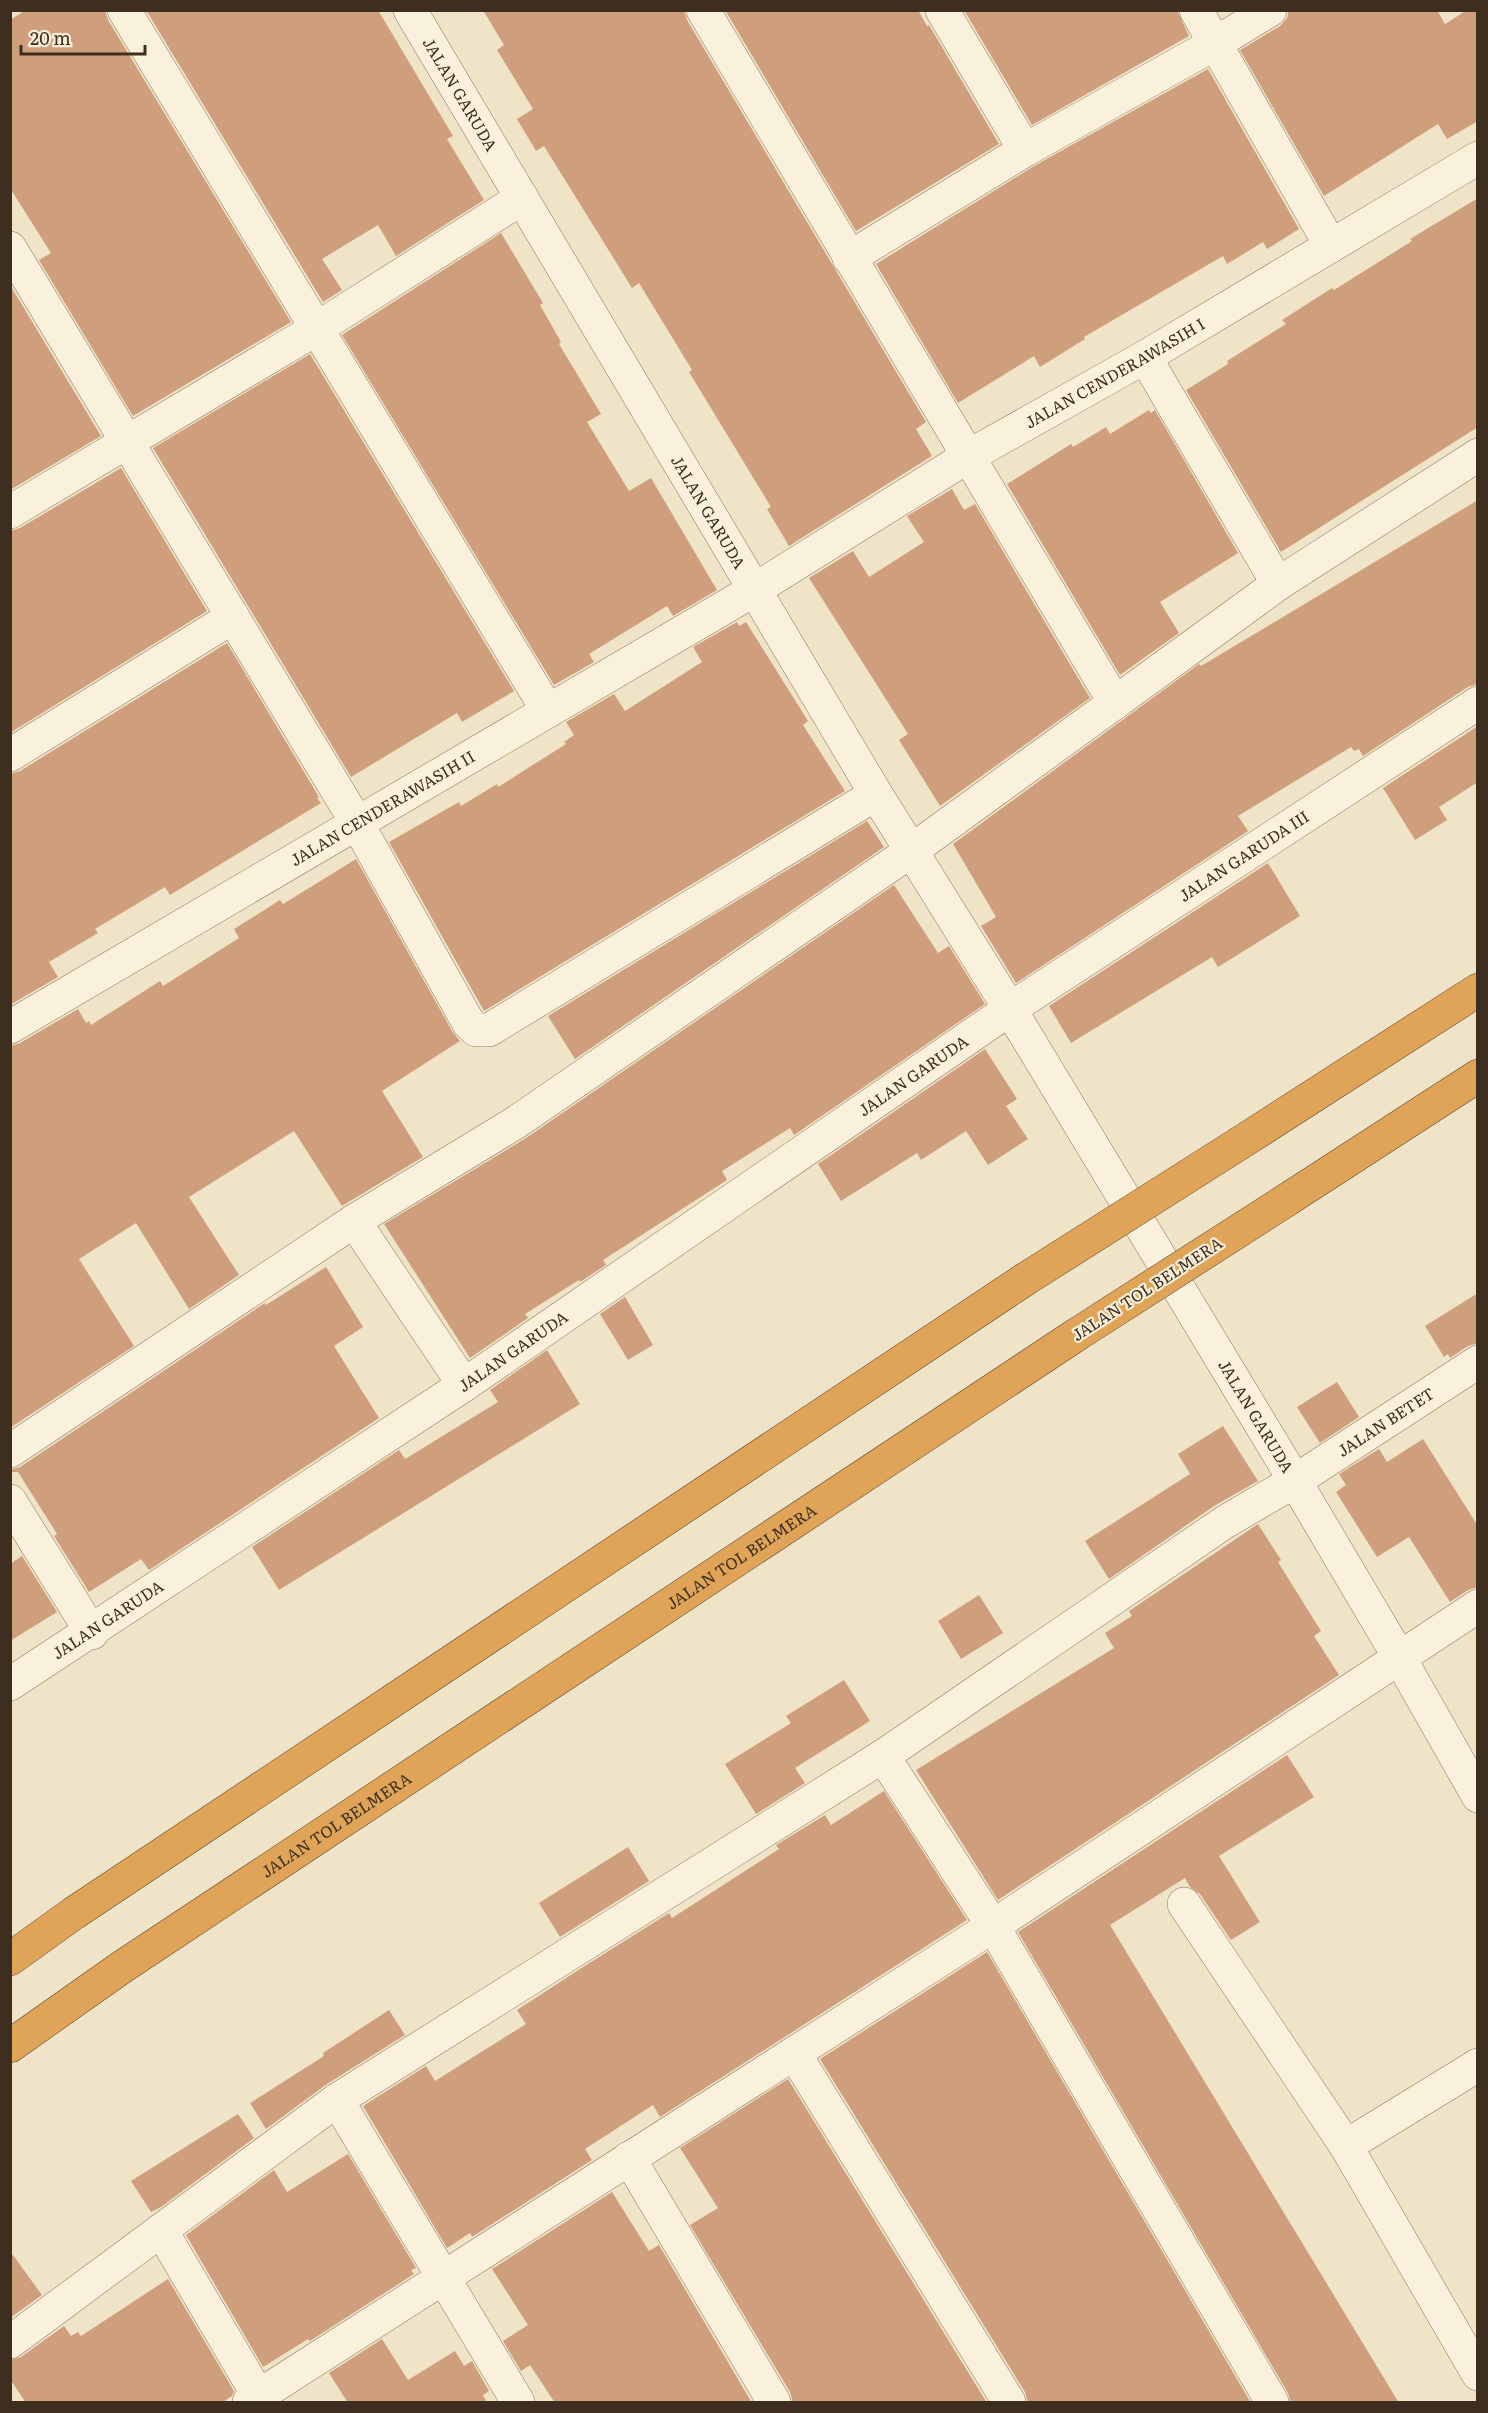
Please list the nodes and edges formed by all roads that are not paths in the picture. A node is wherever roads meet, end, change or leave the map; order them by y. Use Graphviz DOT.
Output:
graph roads {
  1 [pos="124,10"];
  2 [pos="703,10"];
  3 [pos="942,10"];
  4 [pos="1196,10"];
  5 [pos="1270,10"];
  6 [pos="420,14"];
  7 [pos="1216,43"];
  8 [pos="1026,150"];
  9 [pos="1478,159"];
  10 [pos="522,198"];
  11 [pos="1331,246"];
  12 [pos="11,252"];
  13 [pos="849,258"];
  14 [pos="316,328"];
  15 [pos="1145,357"];
  16 [pos="126,442"];
  17 [pos="1478,455"];
  18 [pos="968,457"];
  19 [pos="10,512"];
  20 [pos="1278,584"];
  21 [pos="754,590"];
  22 [pos="233,618"];
  23 [pos="1115,703"];
  24 [pos="1478,703"];
  25 [pos="548,711"];
  26 [pos="10,755"];
  27 [pos="876,794"];
  28 [pos="357,823"];
  29 [pos="910,851"];
  30 [pos="1478,990"];
  31 [pos="1010,1009"];
  32 [pos="10,1027"];
  33 [pos="1478,1076"];
  34 [pos="354,1221"];
  35 [pos="1478,1362"];
  36 [pos="464,1385"];
  37 [pos="10,1450"];
  38 [pos="1295,1481"];
  39 [pos="10,1501"];
  40 [pos="1478,1606"];
  41 [pos="92,1633"];
  42 [pos="1399,1657"];
  43 [pos="10,1684"];
  44 [pos="883,1756"];
  45 [pos="1478,1796"];
  46 [pos="1184,1904"];
  47 [pos="993,1926"];
  48 [pos="10,1959"];
  49 [pos="10,2046"];
  50 [pos="794,2053"];
  51 [pos="1478,2065"];
  52 [pos="337,2100"];
  53 [pos="1346,2146"];
  54 [pos="629,2158"];
  55 [pos="161,2230"];
  56 [pos="443,2277"];
  57 [pos="10,2342"];
  58 [pos="1478,2374"];
  59 [pos="256,2401"];
  60 [pos="518,2403"];
  61 [pos="774,2403"];
  62 [pos="1008,2403"];
  63 [pos="1272,2403"];
  1 -- 14 [label="street"];
  2 -- 13 [label="street"];
  3 -- 8 [label="street"];
  4 -- 7 [label="street"];
  5 -- 7 [label="street"];
  6 -- 10 [label="street, JALAN GARUDA"];
  7 -- 8 [label="street"];
  7 -- 11 [label="street"];
  8 -- 13 [label="street"];
  9 -- 11 [label="street, JALAN CENDERAWASIH I"];
  10 -- 14 [label="street"];
  10 -- 21 [label="street, JALAN GARUDA"];
  11 -- 15 [label="street, JALAN CENDERAWASIH I"];
  12 -- 16 [label="street"];
  13 -- 18 [label="street"];
  14 -- 16 [label="street"];
  14 -- 25 [label="street"];
  15 -- 18 [label="street, JALAN CENDERAWASIH I"];
  15 -- 20 [label="street"];
  16 -- 19 [label="street"];
  16 -- 22 [label="street"];
  17 -- 20 [label="street"];
  18 -- 21 [label="street, JALAN CENDERAWASIH I"];
  18 -- 23 [label="street"];
  20 -- 23 [label="street"];
  21 -- 25 [label="street, JALAN CENDERAWASIH II"];
  21 -- 27 [label="street, JALAN GARUDA"];
  22 -- 26 [label="street"];
  22 -- 28 [label="street"];
  23 -- 29 [label="street"];
  24 -- 31 [label="street, JALAN GARUDA III"];
  25 -- 28 [label="street, JALAN CENDERAWASIH II"];
  27 -- 28 [label="street"];
  27 -- 29 [label="street, JALAN GARUDA"];
  28 -- 32 [label="street, JALAN CENDERAWASIH II"];
  29 -- 31 [label="street, JALAN GARUDA"];
  29 -- 34 [label="street"];
  30 -- 48 [label="highway, bridge"];
  31 -- 36 [label="street, JALAN GARUDA"];
  31 -- 38 [label="street, JALAN GARUDA"];
  33 -- 49 [label="highway, JALAN TOL BELMERA, bridge"];
  34 -- 36 [label="street"];
  34 -- 37 [label="street"];
  35 -- 38 [label="street, JALAN BETET"];
  36 -- 41 [label="street, JALAN GARUDA"];
  38 -- 42 [label="street, JALAN GARUDA"];
  38 -- 44 [label="street, JALAN BETET"];
  39 -- 41 [label="street"];
  40 -- 42 [label="street"];
  41 -- 43 [label="street, JALAN GARUDA"];
  42 -- 45 [label="street, JALAN GARUDA"];
  42 -- 47 [label="street"];
  44 -- 47 [label="street"];
  44 -- 52 [label="street, JALAN BETET"];
  46 -- 53 [label="street"];
  47 -- 50 [label="street"];
  47 -- 63 [label="street"];
  50 -- 54 [label="street"];
  50 -- 62 [label="street"];
  51 -- 53 [label="street"];
  52 -- 55 [label="street, JALAN BETET"];
  52 -- 56 [label="street"];
  53 -- 58 [label="street"];
  54 -- 56 [label="street"];
  54 -- 61 [label="street"];
  55 -- 57 [label="street, JALAN BETET"];
  55 -- 59 [label="street"];
  56 -- 59 [label="street"];
  56 -- 60 [label="street"];
}
